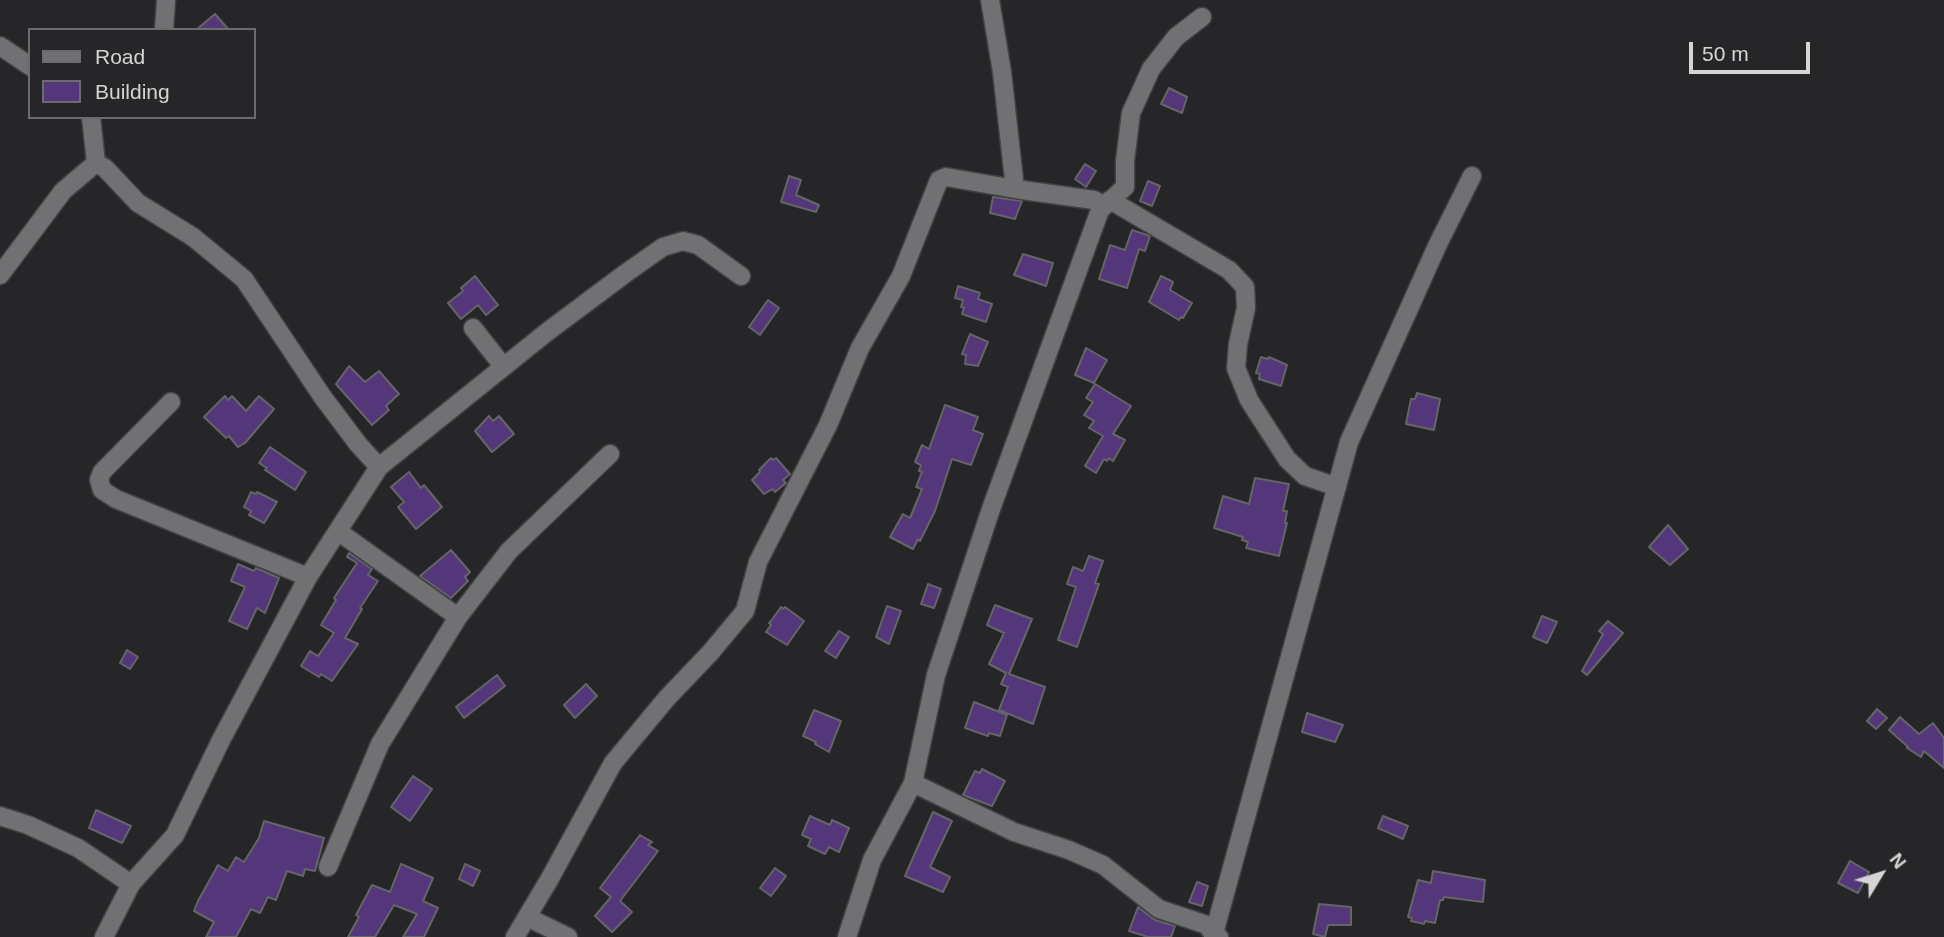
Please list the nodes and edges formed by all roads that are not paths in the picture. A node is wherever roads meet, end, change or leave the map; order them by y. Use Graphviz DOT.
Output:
graph roads {
  1 [pos="166,0"];
  2 [pos="990,0"];
  3 [pos="1202,17"];
  4 [pos="164,28"];
  5 [pos="0,46"];
  6 [pos="28,65"];
  7 [pos="91,119"];
  8 [pos="96,163"];
  9 [pos="1472,176"];
  10 [pos="1015,189"];
  11 [pos="1105,205"];
  12 [pos="0,275"];
  13 [pos="741,276"];
  14 [pos="473,328"];
  15 [pos="503,366"];
  16 [pos="171,402"];
  17 [pos="610,454"];
  18 [pos="379,467"];
  19 [pos="1336,487"];
  20 [pos="338,532"];
  21 [pos="308,576"];
  22 [pos="458,617"];
  23 [pos="913,783"];
  24 [pos="0,816"];
  25 [pos="328,867"];
  26 [pos="131,884"];
  27 [pos="527,918"];
  28 [pos="1215,936"];
  29 [pos="104,937"];
  30 [pos="515,937"];
  31 [pos="568,937"];
  32 [pos="847,937"];
  1 -- 4 [label="street"];
  2 -- 10 [label="street"];
  3 -- 11 [label="street"];
  5 -- 6 [label="street"];
  7 -- 8 [label="street"];
  8 -- 12 [label="street"];
  8 -- 18 [label="street"];
  9 -- 19 [label="street"];
  10 -- 11 [label="street"];
  10 -- 27 [label="street"];
  11 -- 19 [label="street"];
  11 -- 23 [label="street"];
  13 -- 15 [label="street"];
  14 -- 15 [label="street"];
  15 -- 18 [label="street"];
  16 -- 21 [label="street"];
  17 -- 22 [label="street"];
  18 -- 20 [label="street"];
  19 -- 28 [label="street"];
  20 -- 21 [label="street"];
  20 -- 22 [label="street"];
  21 -- 26 [label="street"];
  22 -- 25 [label="street"];
  23 -- 28 [label="street"];
  23 -- 32 [label="street"];
  24 -- 26 [label="street"];
  26 -- 29 [label="street"];
  27 -- 30 [label="street"];
  27 -- 31 [label="street"];
}
